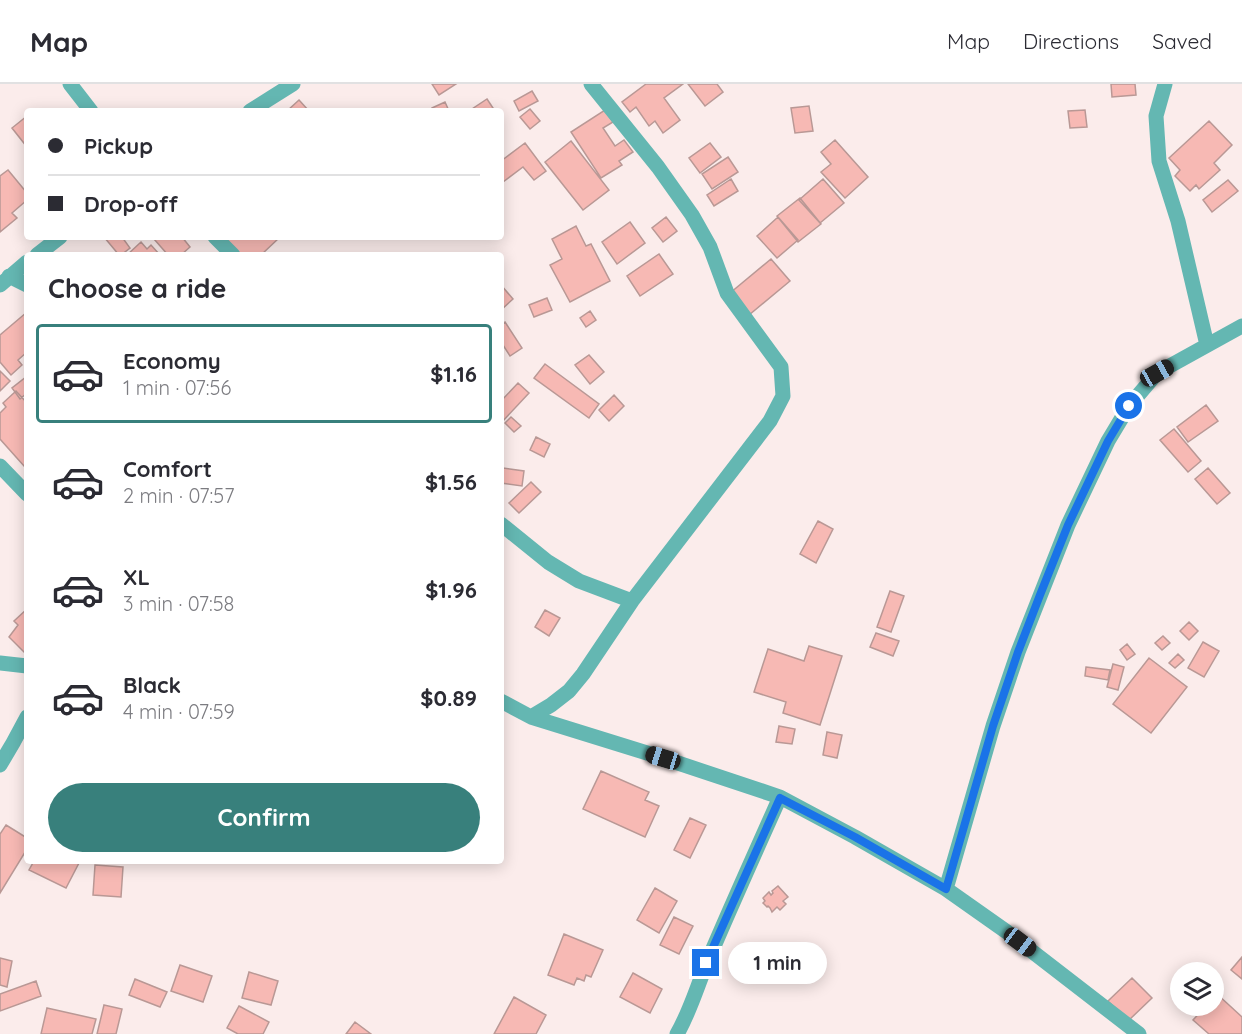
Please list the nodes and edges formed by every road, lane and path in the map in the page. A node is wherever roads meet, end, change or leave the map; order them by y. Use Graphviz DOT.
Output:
graph roads {
  1 [pos="70,84"];
  2 [pos="293,84"];
  3 [pos="591,84"];
  4 [pos="1165,84"];
  5 [pos="89,108"];
  6 [pos="255,108"];
  7 [pos="56,240"];
  8 [pos="218,240"];
  9 [pos="41,252"];
  10 [pos="230,252"];
  11 [pos="24,264"];
  12 [pos="5,280"];
  13 [pos="24,284"];
  14 [pos="1242,326"];
  15 [pos="1208,345"];
  16 [pos="0,466"];
  17 [pos="24,491"];
  18 [pos="504,526"];
  19 [pos="632,601"];
  20 [pos="0,663"];
  21 [pos="24,666"];
  22 [pos="504,703"];
  23 [pos="531,717"];
  24 [pos="24,723"];
  25 [pos="0,765"];
  26 [pos="780,798"];
  27 [pos="946,889"];
  28 [pos="677,1034"];
  29 [pos="1139,1034"];
  1 -- 5 [label="street"];
  2 -- 6 [label="street"];
  3 -- 19 [label="street"];
  4 -- 15 [label="street"];
  7 -- 9 [label="street"];
  8 -- 10 [label="street"];
  11 -- 12 [label="street"];
  12 -- 13 [label="street"];
  14 -- 15 [label="street"];
  15 -- 27 [label="street"];
  16 -- 17 [label="street"];
  18 -- 19 [label="street"];
  19 -- 23 [label="street"];
  20 -- 21 [label="street"];
  22 -- 23 [label="street"];
  23 -- 26 [label="street"];
  24 -- 25 [label="street"];
  26 -- 27 [label="street"];
  26 -- 28 [label="street"];
  27 -- 29 [label="street"];
}
